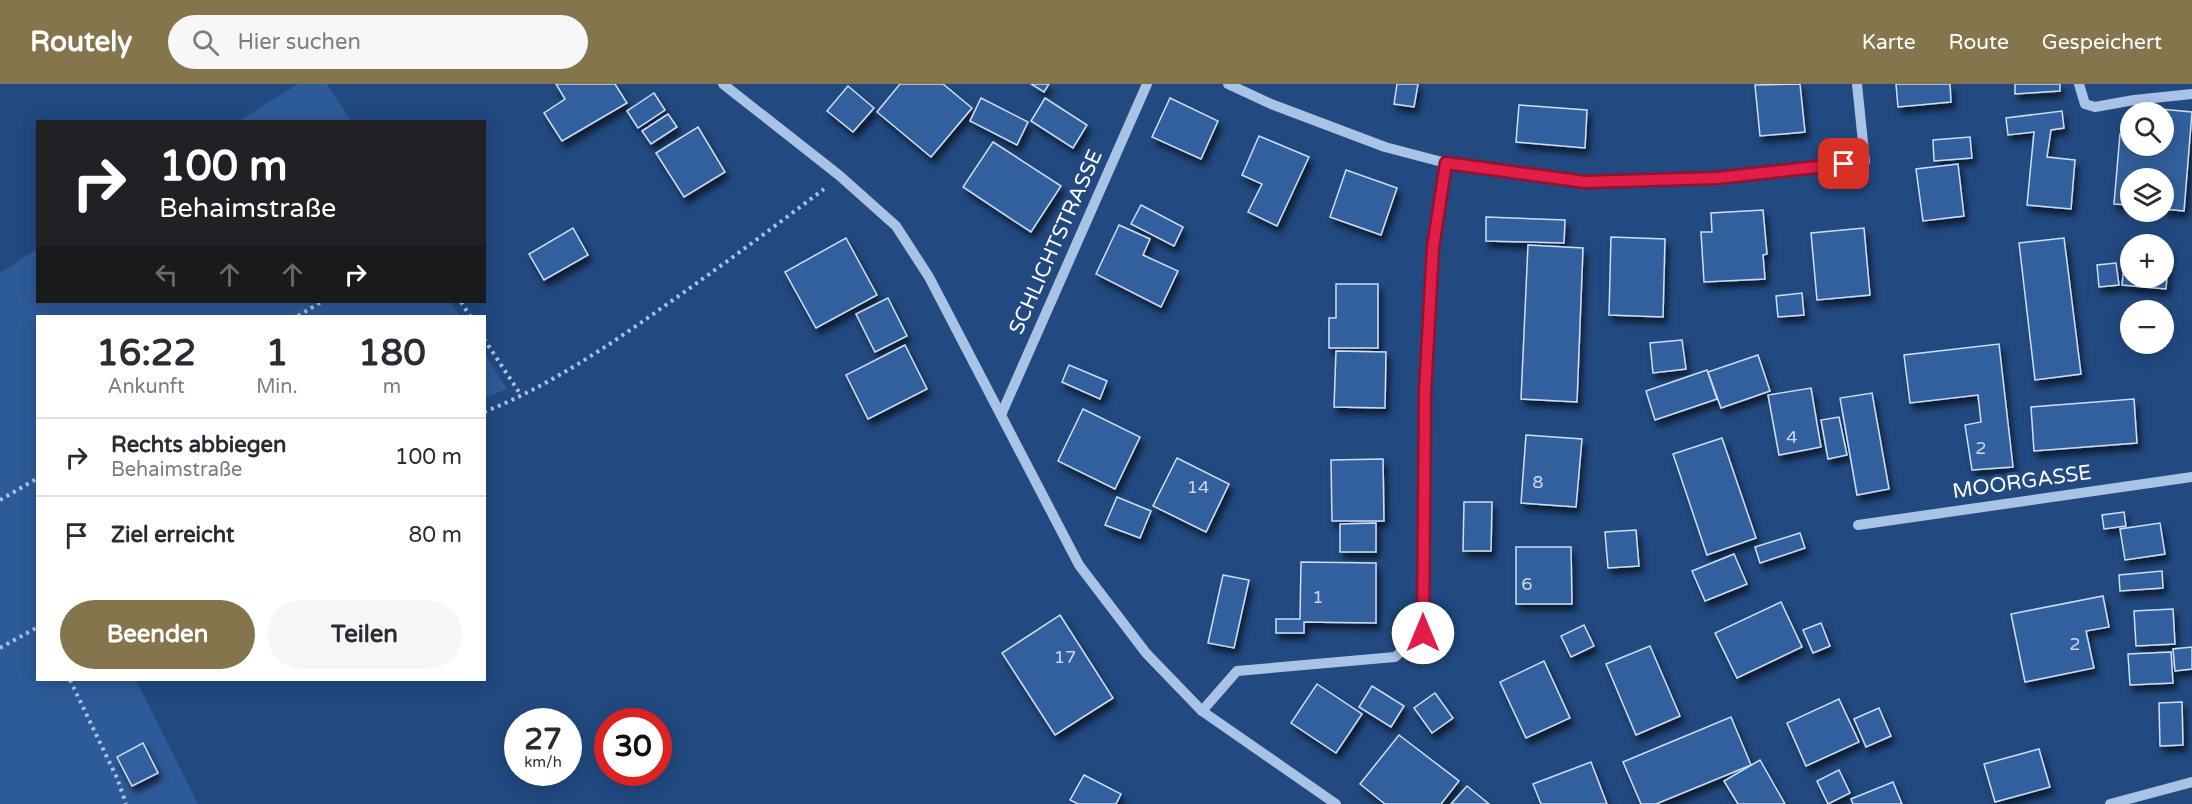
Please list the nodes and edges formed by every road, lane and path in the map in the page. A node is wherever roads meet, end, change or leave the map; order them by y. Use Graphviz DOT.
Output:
graph roads {
  1 [pos="723,84"];
  2 [pos="1147,84"];
  3 [pos="1228,84"];
  4 [pos="1857,84"];
  5 [pos="2079,84"];
  6 [pos="2192,94"];
  7 [pos="1446,163"];
  8 [pos="840,176"];
  9 [pos="319,303"];
  10 [pos="300,315"];
  11 [pos="486,342"];
  12 [pos="521,395"];
  13 [pos="486,411"];
  14 [pos="1001,415"];
  15 [pos="2192,477"];
  16 [pos="36,479"];
  17 [pos="0,500"];
  18 [pos="1858,525"];
  19 [pos="36,628"];
  20 [pos="0,648"];
  21 [pos="70,681"];
  22 [pos="1202,711"];
  23 [pos="2192,782"];
  24 [pos="2129,801"];
  25 [pos="126,804"];
  26 [pos="1336,804"];
  27 [pos="2110,804"];
  1 -- 8 [label="street"];
  2 -- 14 [label="street, SCHLICHTSTRASSE"];
  3 -- 7 [label="street"];
  4 -- 7 [label="street"];
  5 -- 6 [label="street"];
  7 -- 22 [label="street"];
  8 -- 12 [label="path"];
  8 -- 14 [label="street"];
  9 -- 10 [label="path"];
  11 -- 12 [label="path"];
  12 -- 13 [label="path"];
  14 -- 22 [label="street"];
  15 -- 18 [label="street, MOORGASSE"];
  16 -- 17 [label="path"];
  19 -- 20 [label="path"];
  21 -- 25 [label="path"];
  22 -- 26 [label="street"];
  23 -- 24 [label="street"];
  24 -- 27 [label="street"];
}
